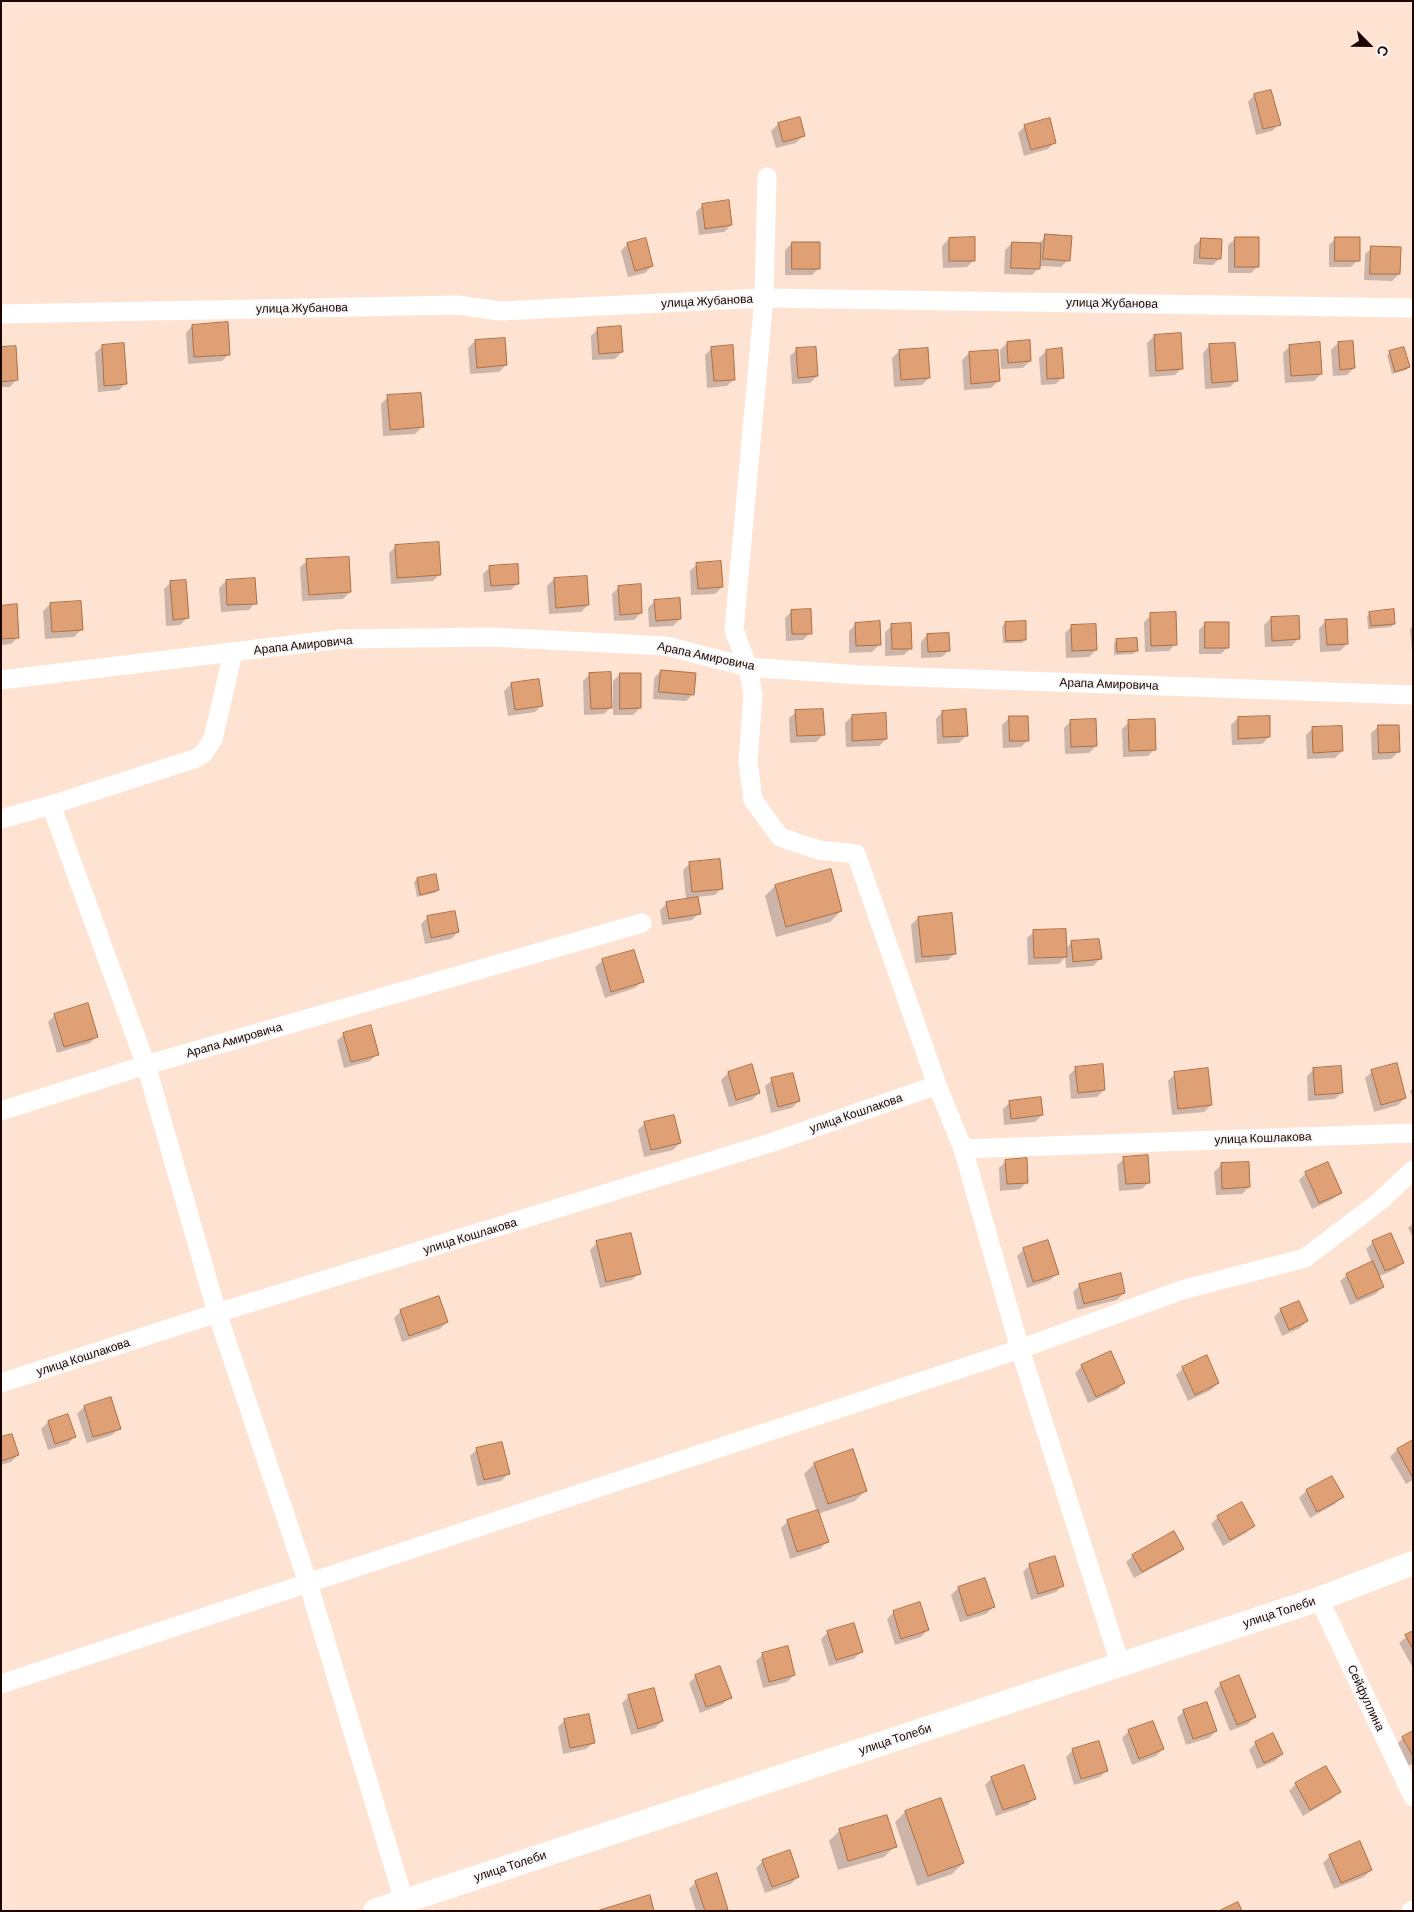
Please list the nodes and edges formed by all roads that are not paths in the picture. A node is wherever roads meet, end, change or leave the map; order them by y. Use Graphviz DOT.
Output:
graph roads {
  1 [pos="767,177"];
  2 [pos="764,298"];
  3 [pos="1413,308"];
  4 [pos="1,314"];
  5 [pos="233,652"];
  6 [pos="748,667"];
  7 [pos="1,680"];
  8 [pos="1413,695"];
  9 [pos="52,805"];
  10 [pos="1,819"];
  11 [pos="642,923"];
  12 [pos="146,1065"];
  13 [pos="937,1085"];
  14 [pos="1,1111"];
  15 [pos="1413,1133"];
  16 [pos="963,1149"];
  17 [pos="1413,1170"];
  18 [pos="217,1313"];
  19 [pos="1020,1349"];
  20 [pos="1,1383"];
  21 [pos="1413,1563"];
  22 [pos="308,1583"];
  23 [pos="1319,1598"];
  24 [pos="1120,1664"];
  25 [pos="1,1684"];
  26 [pos="1413,1797"];
  27 [pos="404,1901"];
  28 [pos="375,1911"];
  1 -- 2 [label="street"];
  2 -- 3 [label="street, улица Жубанова"];
  2 -- 4 [label="street, улица Жубанова"];
  2 -- 6 [label="street"];
  5 -- 6 [label="street, Арапа Амировича"];
  5 -- 7 [label="street, Арапа Амировича"];
  5 -- 9 [label="street"];
  6 -- 8 [label="street, Арапа Амировича"];
  6 -- 13 [label="street"];
  9 -- 10 [label="street"];
  9 -- 12 [label="street"];
  11 -- 12 [label="street, Арапа Амировича"];
  12 -- 14 [label="street, Арапа Амировича"];
  12 -- 18 [label="street"];
  13 -- 16 [label="street"];
  13 -- 18 [label="street, улица Кошлакова"];
  15 -- 16 [label="street, улица Кошлакова"];
  16 -- 19 [label="street"];
  17 -- 19 [label="street"];
  18 -- 20 [label="street, улица Кошлакова"];
  18 -- 22 [label="street"];
  19 -- 22 [label="street"];
  19 -- 24 [label="street"];
  21 -- 23 [label="street, улица Толеби"];
  22 -- 25 [label="street"];
  22 -- 27 [label="street"];
  23 -- 24 [label="street, улица Толеби"];
  23 -- 26 [label="street, Сейфуллина"];
  24 -- 27 [label="street, улица Толеби"];
  27 -- 28 [label="street, улица Толеби"];
}
